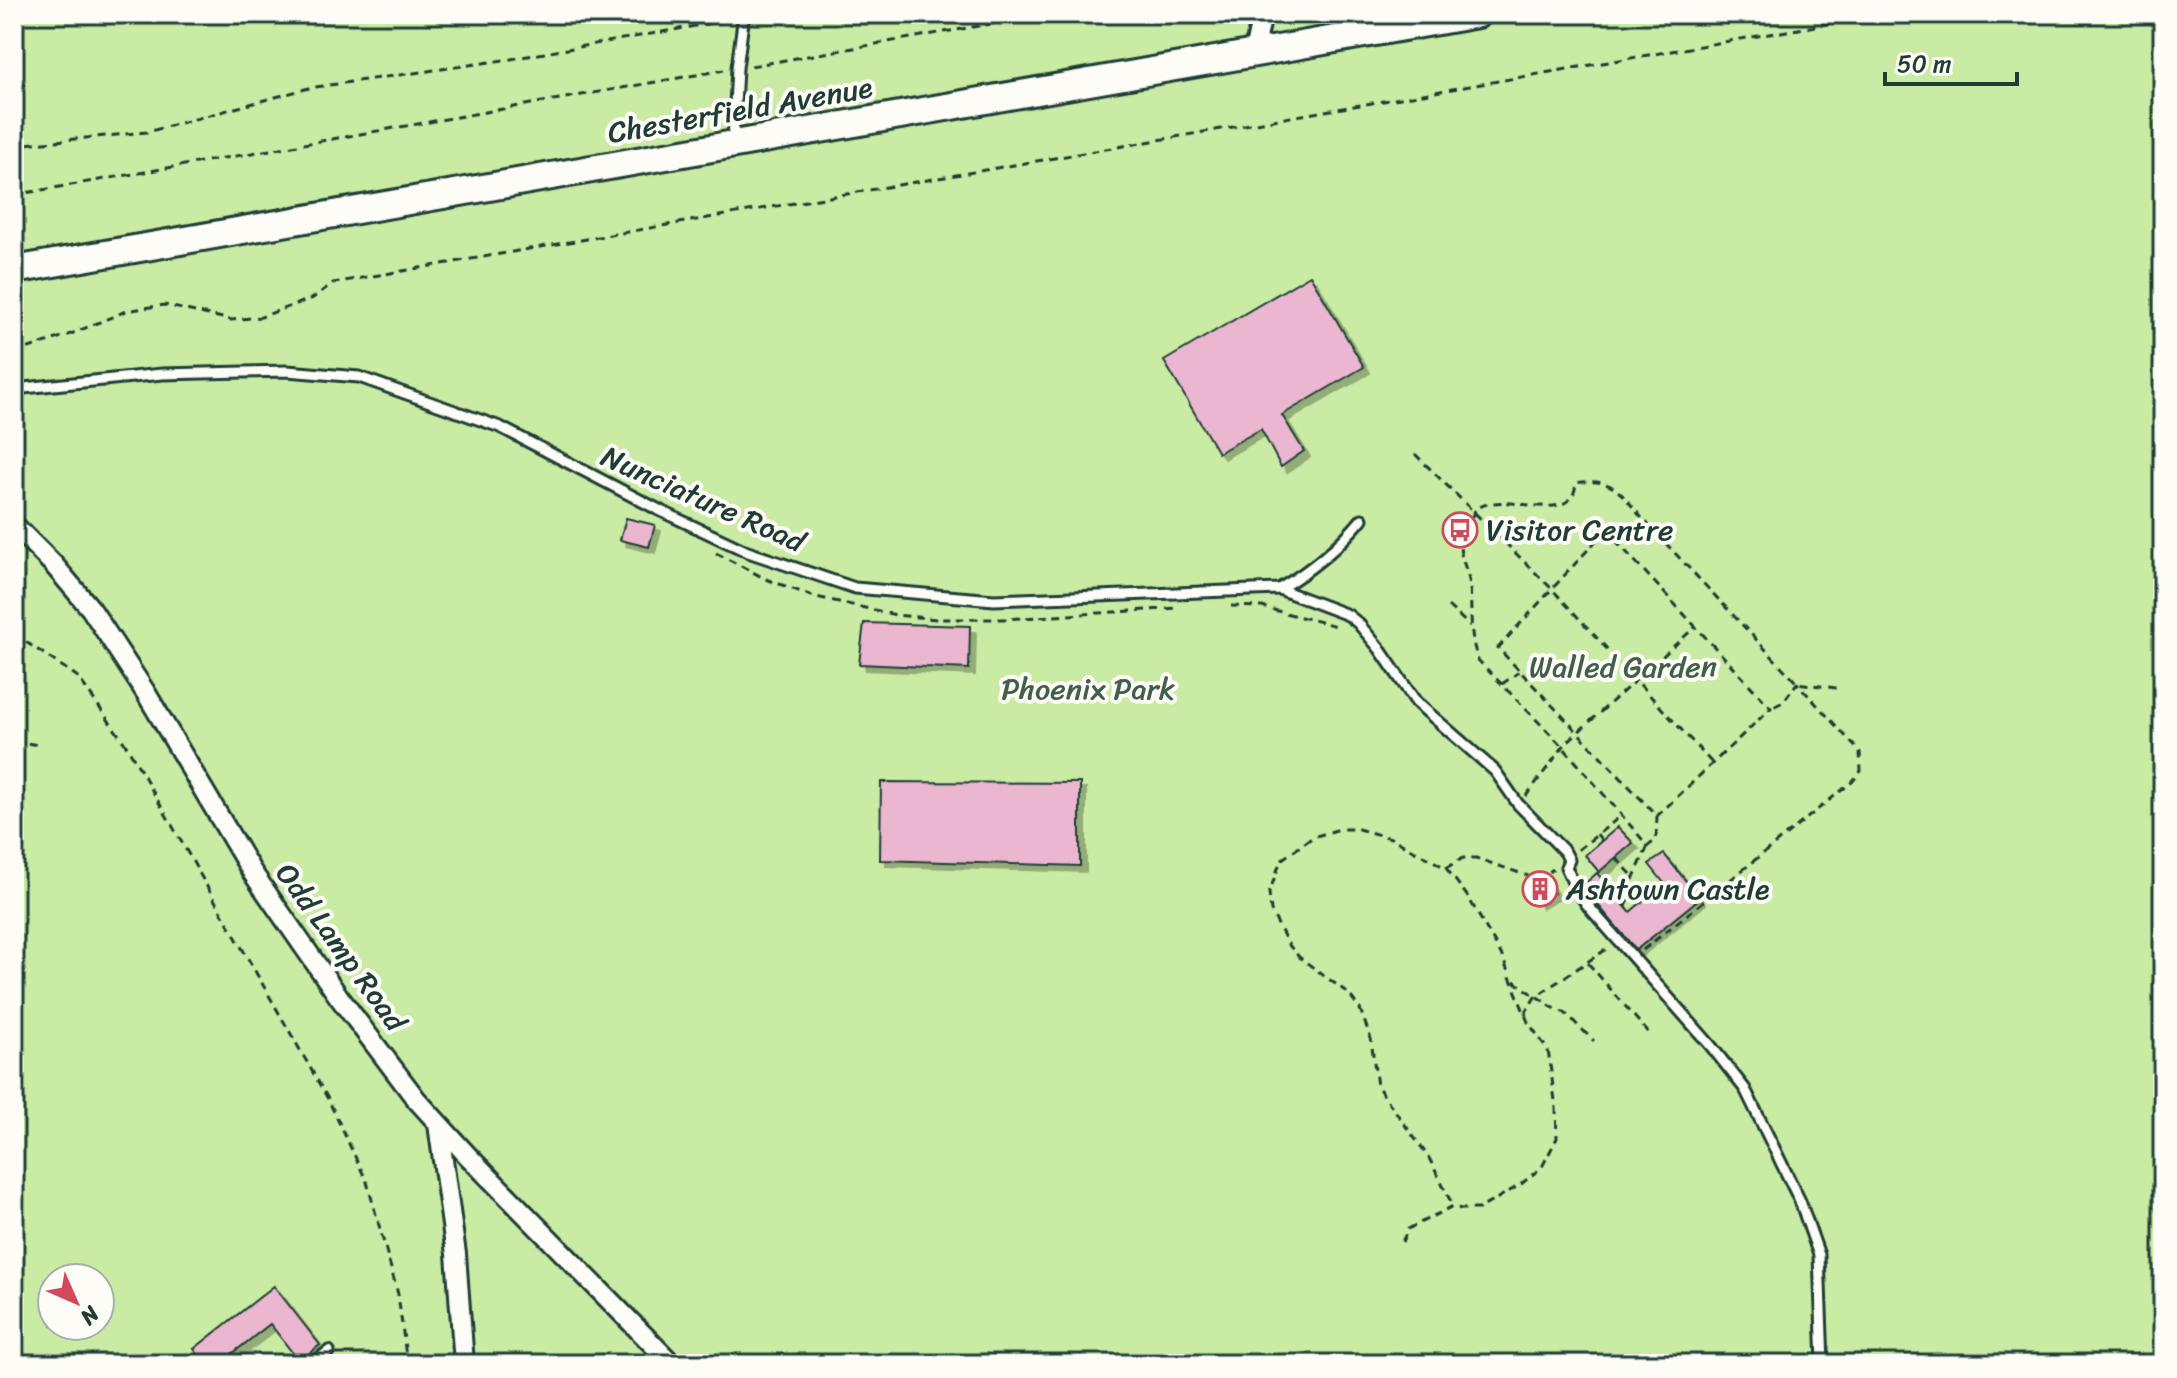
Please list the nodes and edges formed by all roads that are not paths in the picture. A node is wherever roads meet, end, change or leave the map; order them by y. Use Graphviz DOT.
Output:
graph roads {
  1 [pos="1262,14"];
  2 [pos="1478,14"];
  3 [pos="744,15"];
  4 [pos="1254,53"];
  5 [pos="733,144"];
  6 [pos="14,270"];
  7 [pos="14,389"];
  8 [pos="1362,519"];
  9 [pos="14,525"];
  10 [pos="1279,589"];
  11 [pos="438,1124"];
  12 [pos="329,1351"];
  13 [pos="312,1364"];
  14 [pos="464,1364"];
  15 [pos="672,1364"];
  16 [pos="1823,1364"];
  1 -- 4 [label="street"];
  2 -- 4 [label="street, Chesterfield Avenue"];
  3 -- 5 [label="lane"];
  4 -- 5 [label="street, Chesterfield Avenue"];
  5 -- 6 [label="street, Chesterfield Avenue"];
  7 -- 10 [label="lane, Nunciature Road"];
  8 -- 10 [label="lane"];
  9 -- 11 [label="street, Odd Lamp Road"];
  10 -- 16 [label="lane"];
  11 -- 14 [label="street"];
  11 -- 15 [label="street, Odd Lamp Road"];
  12 -- 13 [label="lane"];
}
